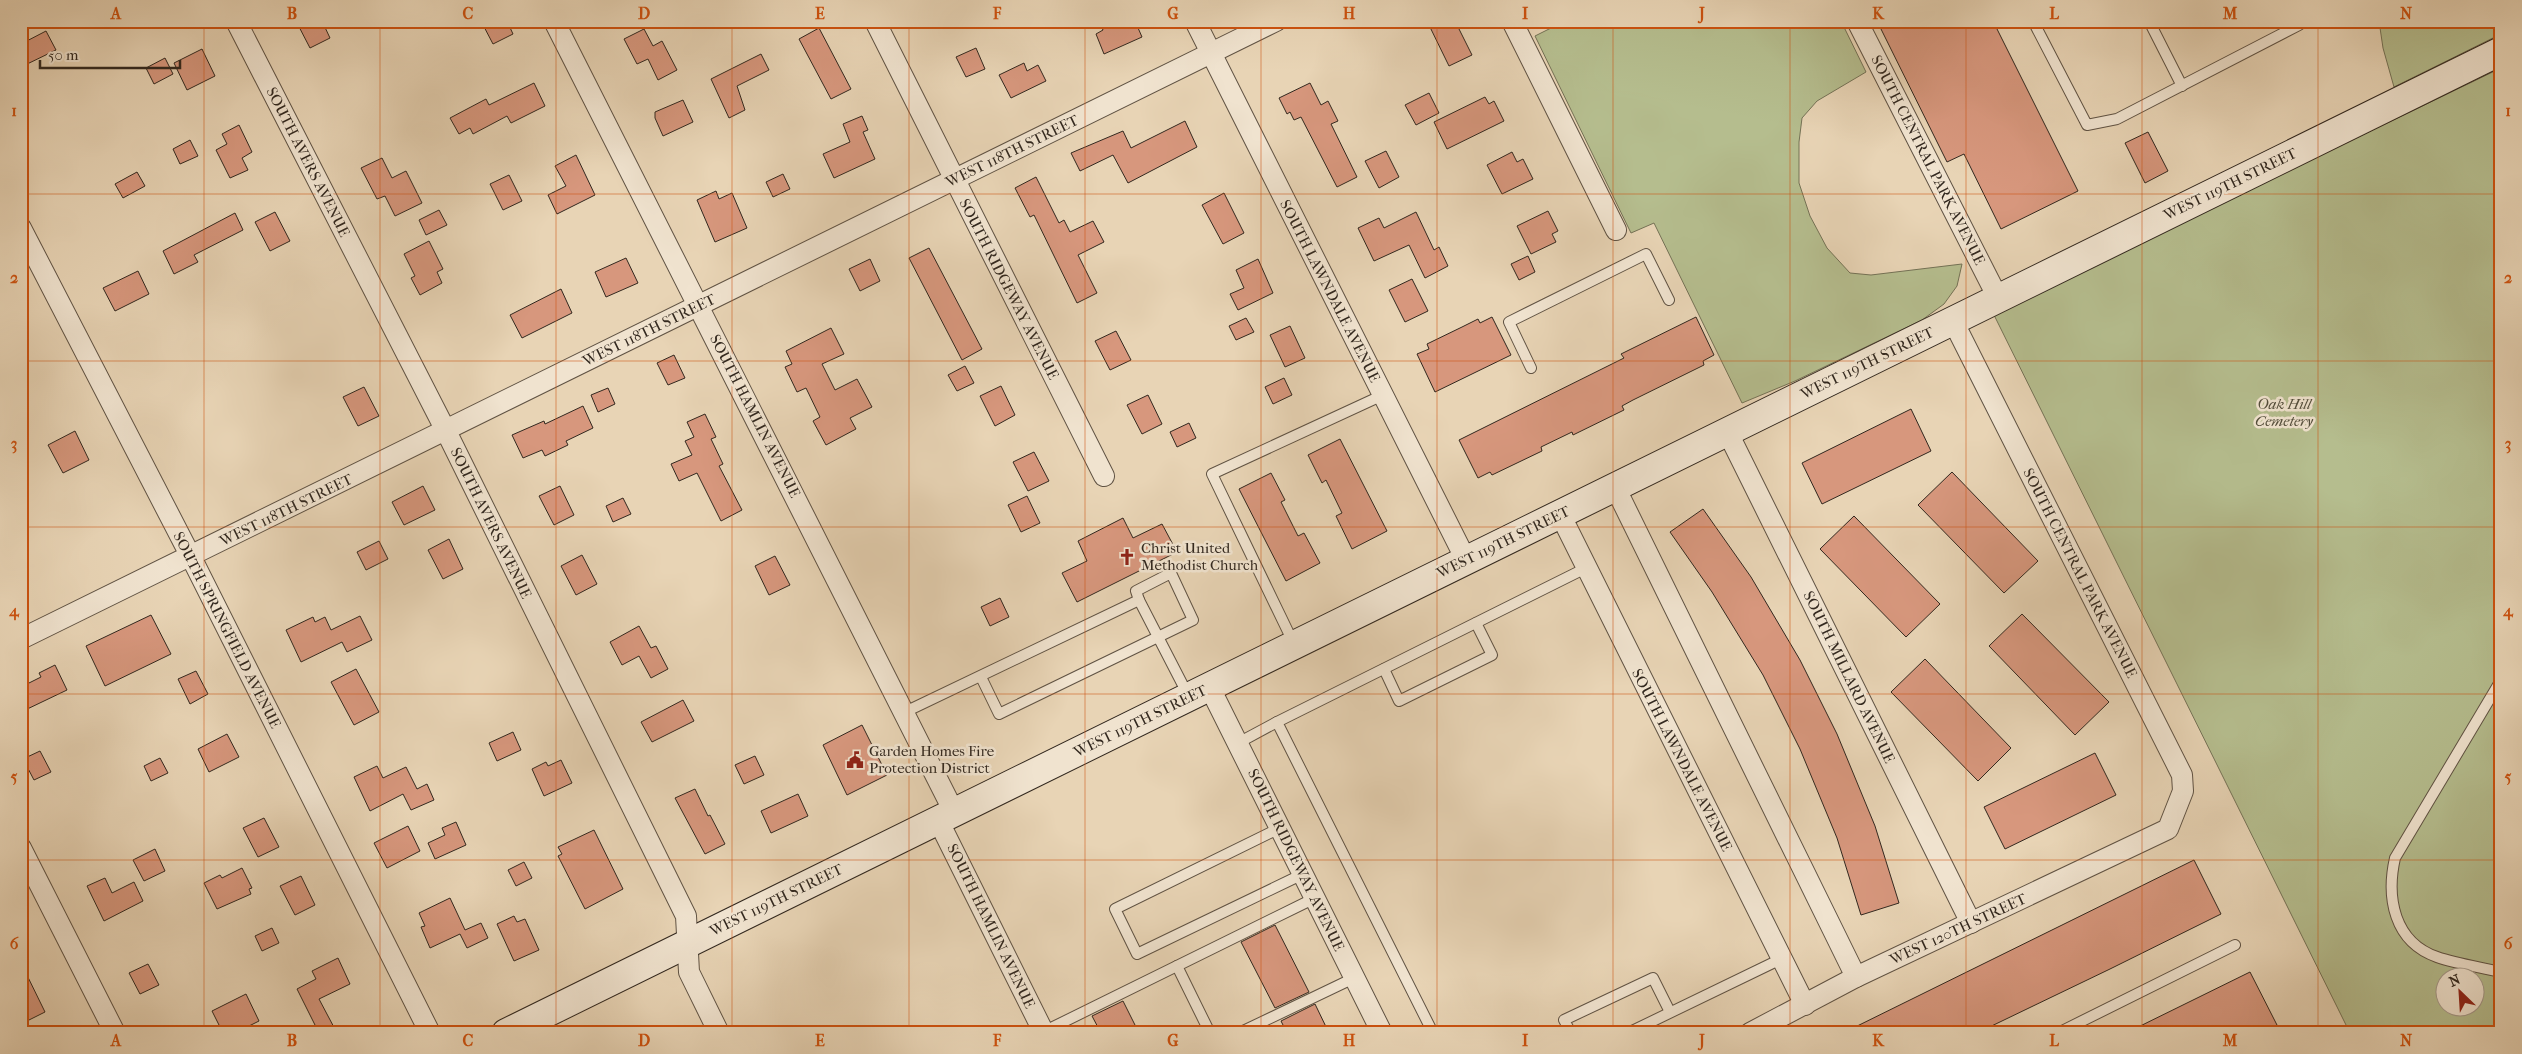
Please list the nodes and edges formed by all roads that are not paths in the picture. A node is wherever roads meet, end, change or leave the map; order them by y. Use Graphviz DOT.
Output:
graph roads {
  1 [pos="236,21"];
  2 [pos="554,21"];
  3 [pos="875,21"];
  4 [pos="1195,21"];
  5 [pos="1276,21"];
  6 [pos="1512,21"];
  7 [pos="1857,21"];
  8 [pos="2033,21"];
  9 [pos="2149,21"];
  10 [pos="2300,21"];
  11 [pos="2501,51"];
  12 [pos="1211,53"];
  13 [pos="2182,86"];
  14 [pos="954,180"];
  15 [pos="21,228"];
  16 [pos="1616,230"];
  17 [pos="1998,298"];
  18 [pos="1669,300"];
  19 [pos="699,305"];
  20 [pos="1953,321"];
  21 [pos="1531,368"];
  22 [pos="1383,395"];
  23 [pos="446,431"];
  24 [pos="1728,432"];
  25 [pos="1104,476"];
  26 [pos="1615,487"];
  27 [pos="1560,514"];
  28 [pos="191,557"];
  29 [pos="1466,560"];
  30 [pos="1586,568"];
  31 [pos="1139,600"];
  32 [pos="1476,623"];
  33 [pos="1157,636"];
  34 [pos="21,639"];
  35 [pos="1294,645"];
  36 [pos="1384,669"];
  37 [pos="981,677"];
  38 [pos="2501,680"];
  39 [pos="1199,692"];
  40 [pos="905,712"];
  41 [pos="1278,722"];
  42 [pos="1238,743"];
  43 [pos="946,816"];
  44 [pos="1280,828"];
  45 [pos="2168,829"];
  46 [pos="21,848"];
  47 [pos="1303,874"];
  48 [pos="1315,898"];
  49 [pos="1971,923"];
  50 [pos="688,943"];
  51 [pos="2235,945"];
  52 [pos="1781,959"];
  53 [pos="1177,966"];
  54 [pos="2501,972"];
  55 [pos="1856,977"];
  56 [pos="1354,978"];
  57 [pos="1805,1005"];
  58 [pos="1670,1012"];
  59 [pos="1044,1032"];
  60 [pos="115,1033"];
  61 [pos="430,1033"];
  62 [pos="506,1033"];
  63 [pos="719,1033"];
  64 [pos="1210,1033"];
  65 [pos="1239,1033"];
  66 [pos="1382,1033"];
  67 [pos="1433,1033"];
  68 [pos="1571,1033"];
  69 [pos="1628,1033"];
  70 [pos="1750,1033"];
  71 [pos="2058,1033"];
  1 -- 23 [label="street, SOUTH AVERS AVENUE"];
  2 -- 19 [label="street, SOUTH HAMLIN AVENUE"];
  3 -- 14 [label="street, SOUTH RIDGEWAY AVENUE"];
  4 -- 12 [label="street, SOUTH LAWNDALE AVENUE"];
  5 -- 12 [label="street, WEST 118TH STREET"];
  6 -- 16 [label="street"];
  7 -- 17 [label="street, SOUTH CENTRAL PARK AVENUE"];
  8 -- 13 [label="lane"];
  9 -- 13 [label="lane"];
  10 -- 13 [label="lane"];
  11 -- 17 [label="street, WEST 119TH STREET"];
  12 -- 14 [label="street, WEST 118TH STREET"];
  12 -- 22 [label="street, SOUTH LAWNDALE AVENUE"];
  14 -- 19 [label="street, WEST 118TH STREET"];
  14 -- 25 [label="street, SOUTH RIDGEWAY AVENUE"];
  15 -- 28 [label="street, SOUTH SPRINGFIELD AVENUE"];
  17 -- 20 [label="street, WEST 119TH STREET"];
  18 -- 21 [label="lane"];
  19 -- 23 [label="street, WEST 118TH STREET"];
  19 -- 40 [label="street, SOUTH HAMLIN AVENUE"];
  20 -- 24 [label="street, WEST 119TH STREET"];
  20 -- 45 [label="street, SOUTH CENTRAL PARK AVENUE"];
  22 -- 29 [label="street, SOUTH LAWNDALE AVENUE"];
  22 -- 35 [label="lane"];
  23 -- 28 [label="street, WEST 118TH STREET"];
  23 -- 50 [label="street, SOUTH AVERS AVENUE"];
  24 -- 26 [label="street, WEST 119TH STREET"];
  24 -- 49 [label="street, SOUTH MILLARD AVENUE"];
  26 -- 27 [label="street, WEST 119TH STREET"];
  26 -- 55 [label="street"];
  27 -- 29 [label="street, WEST 119TH STREET"];
  27 -- 30 [label="street, SOUTH LAWNDALE AVENUE"];
  28 -- 34 [label="street, WEST 118TH STREET"];
  28 -- 61 [label="street, SOUTH SPRINGFIELD AVENUE"];
  29 -- 35 [label="street, WEST 119TH STREET"];
  30 -- 32 [label="lane"];
  30 -- 52 [label="street, SOUTH LAWNDALE AVENUE"];
  31 -- 33 [label="lane"];
  31 -- 33 [label="lane"];
  31 -- 37 [label="lane"];
  32 -- 36 [label="lane"];
  32 -- 36 [label="lane"];
  33 -- 37 [label="lane"];
  33 -- 39 [label="lane"];
  35 -- 39 [label="street, WEST 119TH STREET"];
  36 -- 41 [label="lane"];
  37 -- 40 [label="lane"];
  38 -- 54 [label="lane"];
  39 -- 42 [label="street, SOUTH RIDGEWAY AVENUE"];
  39 -- 43 [label="street, WEST 119TH STREET"];
  40 -- 43 [label="street, SOUTH HAMLIN AVENUE"];
  41 -- 42 [label="lane"];
  41 -- 67 [label="lane"];
  42 -- 44 [label="street, SOUTH RIDGEWAY AVENUE"];
  43 -- 50 [label="street, WEST 119TH STREET"];
  43 -- 59 [label="street, SOUTH HAMLIN AVENUE"];
  44 -- 47 [label="street, SOUTH RIDGEWAY AVENUE"];
  44 -- 47 [label="lane"];
  45 -- 49 [label="street, WEST 120TH STREET"];
  46 -- 60 [label="street"];
  47 -- 48 [label="street, SOUTH RIDGEWAY AVENUE"];
  48 -- 53 [label="lane"];
  48 -- 56 [label="street, SOUTH RIDGEWAY AVENUE"];
  49 -- 55 [label="street, WEST 120TH STREET"];
  50 -- 62 [label="street, WEST 119TH STREET"];
  50 -- 63 [label="street, SOUTH AVERS AVENUE"];
  51 -- 71 [label="lane"];
  52 -- 57 [label="street, SOUTH LAWNDALE AVENUE"];
  52 -- 58 [label="lane"];
  53 -- 59 [label="lane"];
  53 -- 64 [label="lane"];
  55 -- 57 [label="street, WEST 120TH STREET"];
  56 -- 65 [label="lane"];
  56 -- 66 [label="street, SOUTH RIDGEWAY AVENUE"];
  57 -- 70 [label="street, WEST 120TH STREET"];
  58 -- 68 [label="lane"];
  58 -- 69 [label="lane"];
}
